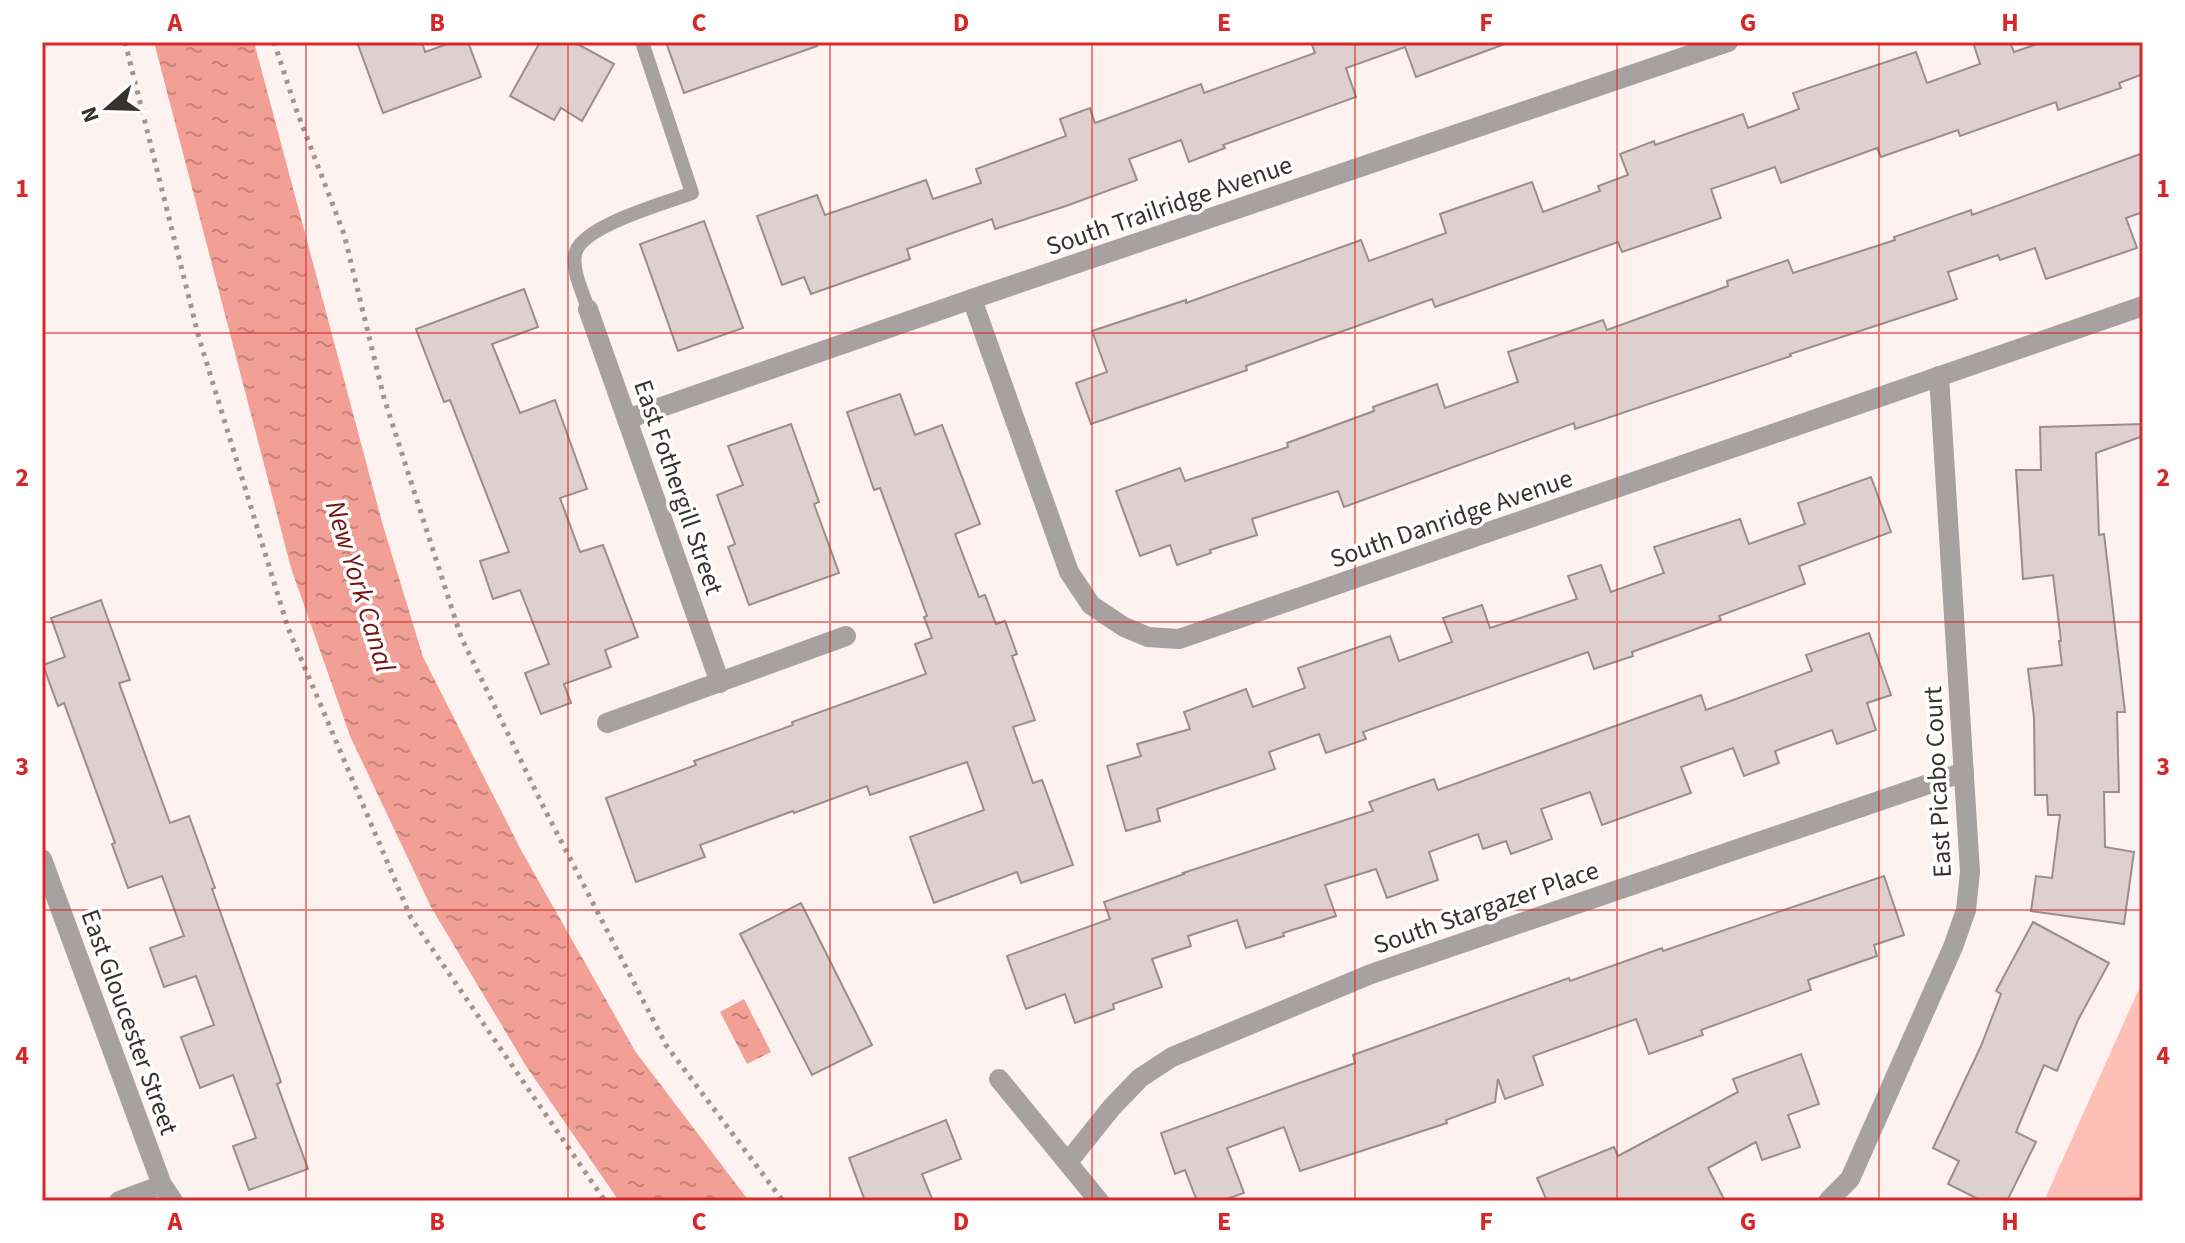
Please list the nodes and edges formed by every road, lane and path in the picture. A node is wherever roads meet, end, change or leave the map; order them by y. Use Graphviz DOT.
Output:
graph roads {
  1 [pos="125,42"];
  2 [pos="274,42"];
  3 [pos="642,42"];
  4 [pos="1728,42"];
  5 [pos="972,299"];
  6 [pos="2143,306"];
  7 [pos="588,309"];
  8 [pos="1939,376"];
  9 [pos="627,419"];
  10 [pos="846,636"];
  11 [pos="720,683"];
  12 [pos="607,723"];
  13 [pos="1964,772"];
  14 [pos="42,859"];
  15 [pos="999,1079"];
  16 [pos="1068,1162"];
  17 [pos="168,1193"];
  18 [pos="119,1201"];
  19 [pos="605,1201"];
  20 [pos="783,1201"];
  21 [pos="1099,1201"];
  22 [pos="1828,1201"];
  1 -- 19 [label="path"];
  2 -- 20 [label="path"];
  3 -- 7 [label="lane"];
  4 -- 5 [label="street, South Trailridge Avenue"];
  5 -- 8 [label="street, South Danridge Avenue"];
  5 -- 9 [label="street, South Trailridge Avenue"];
  6 -- 8 [label="street, South Danridge Avenue"];
  7 -- 9 [label="street, East Fothergill Street"];
  8 -- 13 [label="street, East Picabo Court"];
  9 -- 11 [label="street, East Fothergill Street"];
  10 -- 11 [label="street"];
  11 -- 12 [label="street"];
  13 -- 16 [label="street, South Stargazer Place"];
  13 -- 22 [label="street, East Picabo Court"];
  14 -- 17 [label="street, East Gloucester Street"];
  15 -- 16 [label="street"];
  16 -- 21 [label="street"];
  17 -- 18 [label="street"];
}
